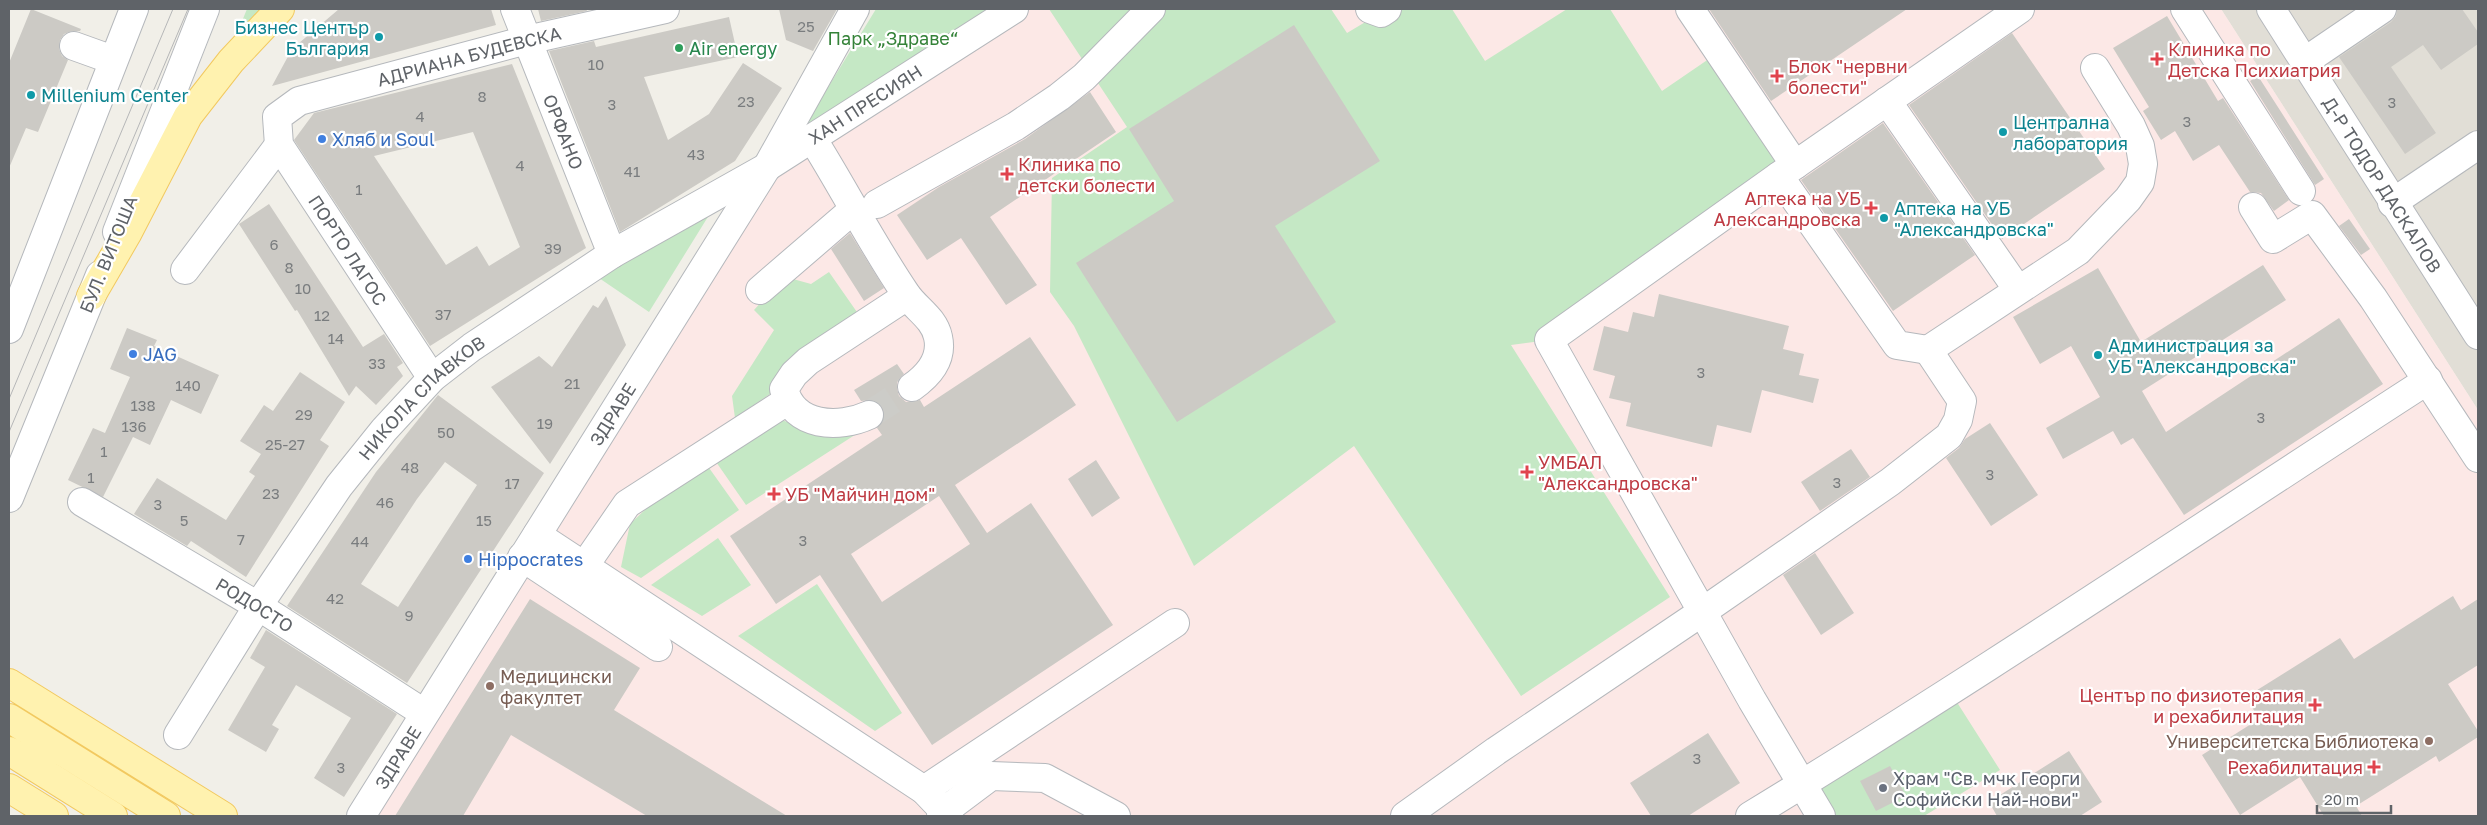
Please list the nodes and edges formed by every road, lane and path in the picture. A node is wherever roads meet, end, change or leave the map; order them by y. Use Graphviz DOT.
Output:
graph roads {
  1 [pos="134,9"];
  2 [pos="280,9"];
  3 [pos="515,9"];
  4 [pos="665,9"];
  5 [pos="855,9"];
  6 [pos="1014,9"];
  7 [pos="1151,9"];
  8 [pos="1370,9"];
  9 [pos="1387,9"];
  10 [pos="1690,9"];
  11 [pos="2020,9"];
  12 [pos="2185,9"];
  13 [pos="2271,9"];
  14 [pos="2382,9"];
  15 [pos="204,11"];
  16 [pos="527,40"];
  17 [pos="74,46"];
  18 [pos="113,60"];
  19 [pos="2304,62"];
  20 [pos="2095,68"];
  21 [pos="1887,101"];
  22 [pos="277,116"];
  23 [pos="812,138"];
  24 [pos="279,145"];
  25 [pos="2478,145"];
  26 [pos="767,167"];
  27 [pos="1787,171"];
  28 [pos="2300,191"];
  29 [pos="2392,202"];
  30 [pos="865,206"];
  31 [pos="2253,207"];
  32 [pos="612,254"];
  33 [pos="184,270"];
  34 [pos="760,290"];
  35 [pos="2018,290"];
  36 [pos="91,296"];
  37 [pos="907,296"];
  38 [pos="9,328"];
  39 [pos="2478,335"];
  40 [pos="1928,350"];
  41 [pos="432,378"];
  42 [pos="2428,380"];
  43 [pos="912,387"];
  44 [pos="787,401"];
  45 [pos="869,415"];
  46 [pos="2476,449"];
  47 [pos="9,498"];
  48 [pos="82,502"];
  49 [pos="537,535"];
  50 [pos="522,557"];
  51 [pos="585,565"];
  52 [pos="258,606"];
  53 [pos="1702,612"];
  54 [pos="1175,623"];
  55 [pos="658,647"];
  56 [pos="9,683"];
  57 [pos="424,713"];
  58 [pos="9,718"];
  59 [pos="178,735"];
  60 [pos="9,752"];
  61 [pos="1802,785"];
  62 [pos="9,788"];
  63 [pos="924,790"];
  64 [pos="943,814"];
  65 [pos="54,816"];
  66 [pos="113,816"];
  67 [pos="166,816"];
  68 [pos="223,816"];
  69 [pos="361,816"];
  70 [pos="1116,816"];
  71 [pos="1405,816"];
  72 [pos="1750,816"];
  73 [pos="1821,816"];
  1 -- 18 [label="street"];
  2 -- 36 [label="main road"];
  3 -- 16 [label="street, ОРФАНО"];
  4 -- 16 [label="street, АДРИАНА БУДЕВСКА"];
  5 -- 26 [label="street, ЗДРАВЕ"];
  6 -- 23 [label="street, ХАН ПРЕСИЯН"];
  7 -- 30 [label="street"];
  8 -- 9 [label="street"];
  10 -- 27 [label="street"];
  11 -- 21 [label="street"];
  12 -- 28 [label="street"];
  13 -- 19 [label="street, Д-Р ТОДОР ДАСКАЛОВ"];
  14 -- 19 [label="street"];
  15 -- 36 [label="street, БУЛ. ВИТОША"];
  16 -- 22 [label="street, АДРИАНА БУДЕВСКА"];
  16 -- 32 [label="street, ОРФАНО"];
  17 -- 18 [label="street"];
  18 -- 38 [label="street"];
  19 -- 29 [label="street, Д-Р ТОДОР ДАСКАЛОВ"];
  20 -- 35 [label="street"];
  21 -- 27 [label="street"];
  21 -- 35 [label="street"];
  22 -- 24 [label="street, ПОРТО ЛАГОС"];
  23 -- 26 [label="street, ХАН ПРЕСИЯН"];
  23 -- 30 [label="street"];
  24 -- 33 [label="street"];
  24 -- 41 [label="street, ПОРТО ЛАГОС"];
  25 -- 29 [label="street"];
  26 -- 32 [label="street, НИКОЛА СЛАВКОВ"];
  26 -- 49 [label="street, ЗДРАВЕ"];
  27 -- 40 [label="street"];
  27 -- 53 [label="street"];
  29 -- 39 [label="street, Д-Р ТОДОР ДАСКАЛОВ"];
  30 -- 34 [label="street"];
  30 -- 37 [label="street"];
  31 -- 42 [label="street"];
  32 -- 41 [label="street, НИКОЛА СЛАВКОВ"];
  35 -- 40 [label="street"];
  36 -- 47 [label="street, БУЛ. ВИТОША"];
  37 -- 43 [label="street"];
  37 -- 44 [label="street"];
  40 -- 53 [label="street"];
  41 -- 52 [label="street, НИКОЛА СЛАВКОВ"];
  42 -- 46 [label="street"];
  42 -- 61 [label="street"];
  44 -- 45 [label="street"];
  44 -- 51 [label="street"];
  48 -- 52 [label="street, РОДОСТО"];
  49 -- 50 [label="street, ЗДРАВЕ"];
  49 -- 51 [label="street"];
  50 -- 55 [label="street"];
  50 -- 57 [label="street, ЗДРАВЕ"];
  51 -- 63 [label="street"];
  52 -- 57 [label="street, РОДОСТО"];
  52 -- 59 [label="street, НИКОЛА СЛАВКОВ"];
  53 -- 61 [label="street"];
  53 -- 71 [label="street"];
  54 -- 63 [label="street"];
  56 -- 68 [label="main road"];
  57 -- 69 [label="street, ЗДРАВЕ"];
  58 -- 67 [label="main road"];
  60 -- 66 [label="main road"];
  61 -- 72 [label="street"];
  61 -- 73 [label="street"];
  62 -- 65 [label="main road"];
  63 -- 64 [label="street"];
  64 -- 70 [label="street"];
}
